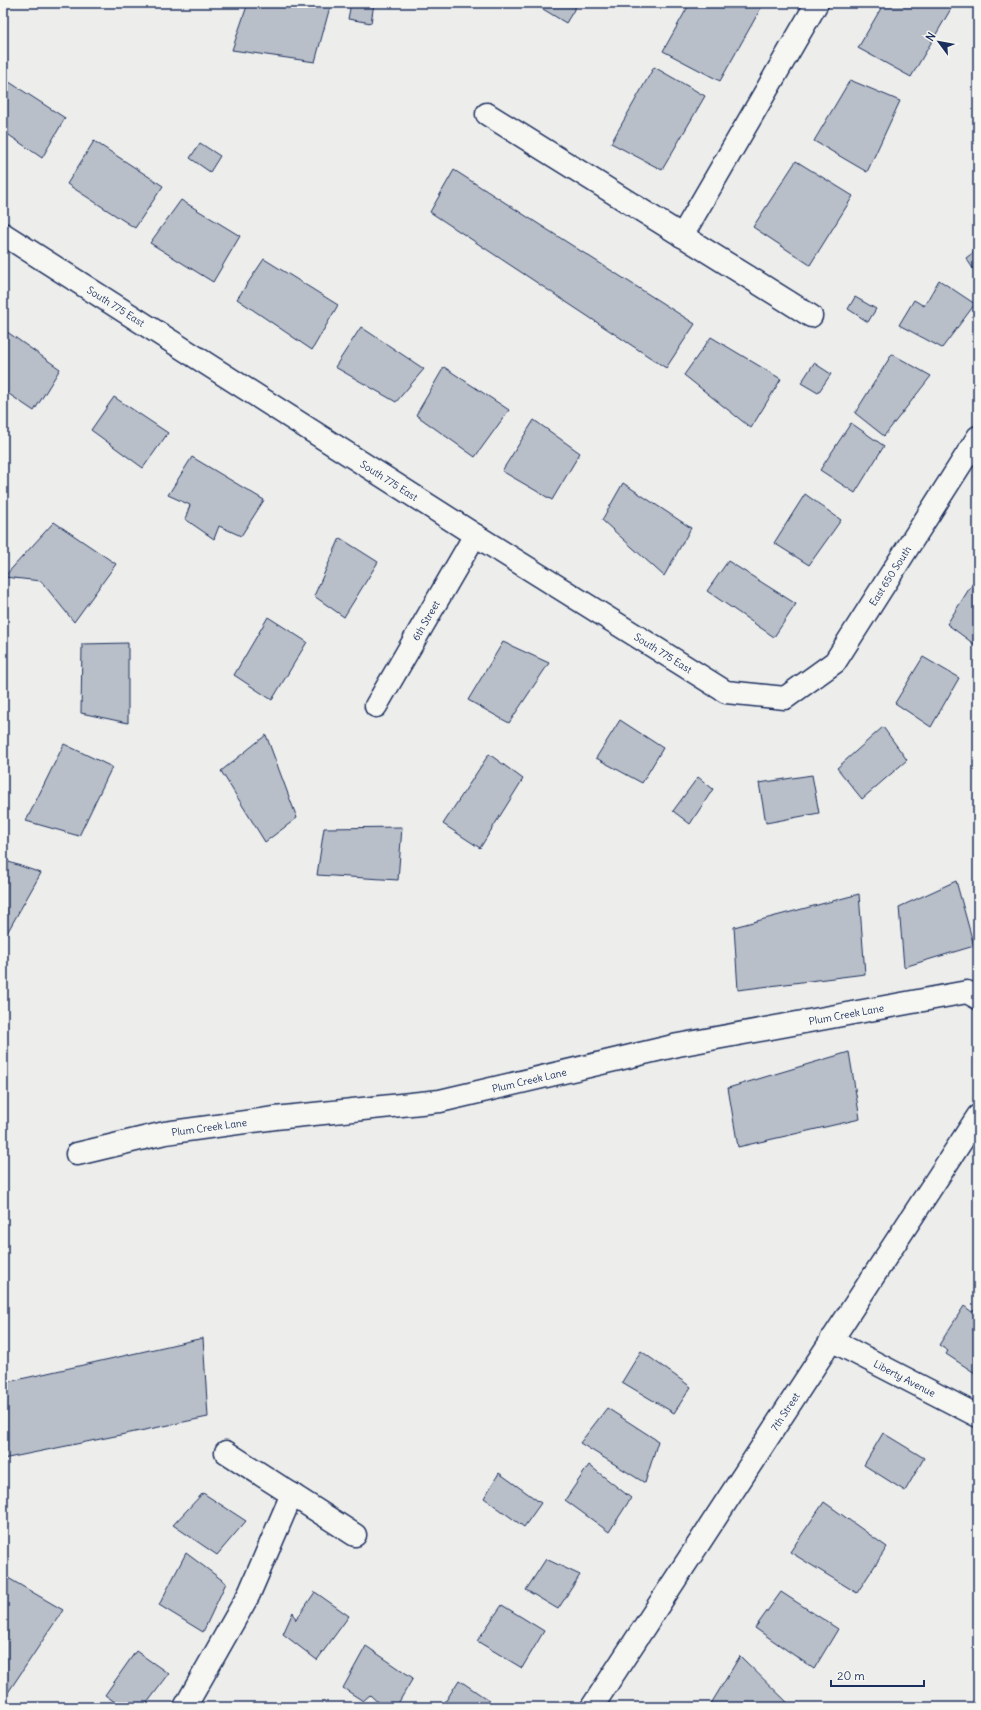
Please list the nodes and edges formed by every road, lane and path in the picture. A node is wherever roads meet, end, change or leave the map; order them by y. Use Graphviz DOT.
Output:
graph roads {
  1 [pos="817,3"];
  2 [pos="487,114"];
  3 [pos="3,234"];
  4 [pos="682,236"];
  5 [pos="811,316"];
  6 [pos="978,437"];
  7 [pos="475,535"];
  8 [pos="785,698"];
  9 [pos="376,706"];
  10 [pos="978,998"];
  11 [pos="978,1116"];
  12 [pos="77,1154"];
  13 [pos="831,1340"];
  14 [pos="978,1416"];
  15 [pos="226,1452"];
  16 [pos="292,1494"];
  17 [pos="355,1535"];
  18 [pos="185,1707"];
  19 [pos="592,1707"];
  1 -- 4 [label="street"];
  2 -- 4 [label="street"];
  3 -- 7 [label="street, South 775 East"];
  4 -- 5 [label="street"];
  6 -- 8 [label="street, East 650 South"];
  7 -- 8 [label="street, South 775 East"];
  7 -- 9 [label="street, 6th Street"];
  10 -- 12 [label="street, Plum Creek Lane"];
  11 -- 13 [label="street, 7th Street"];
  13 -- 14 [label="street, Liberty Avenue"];
  13 -- 19 [label="street, 7th Street"];
  15 -- 16 [label="street"];
  16 -- 17 [label="street"];
  16 -- 18 [label="street"];
}
